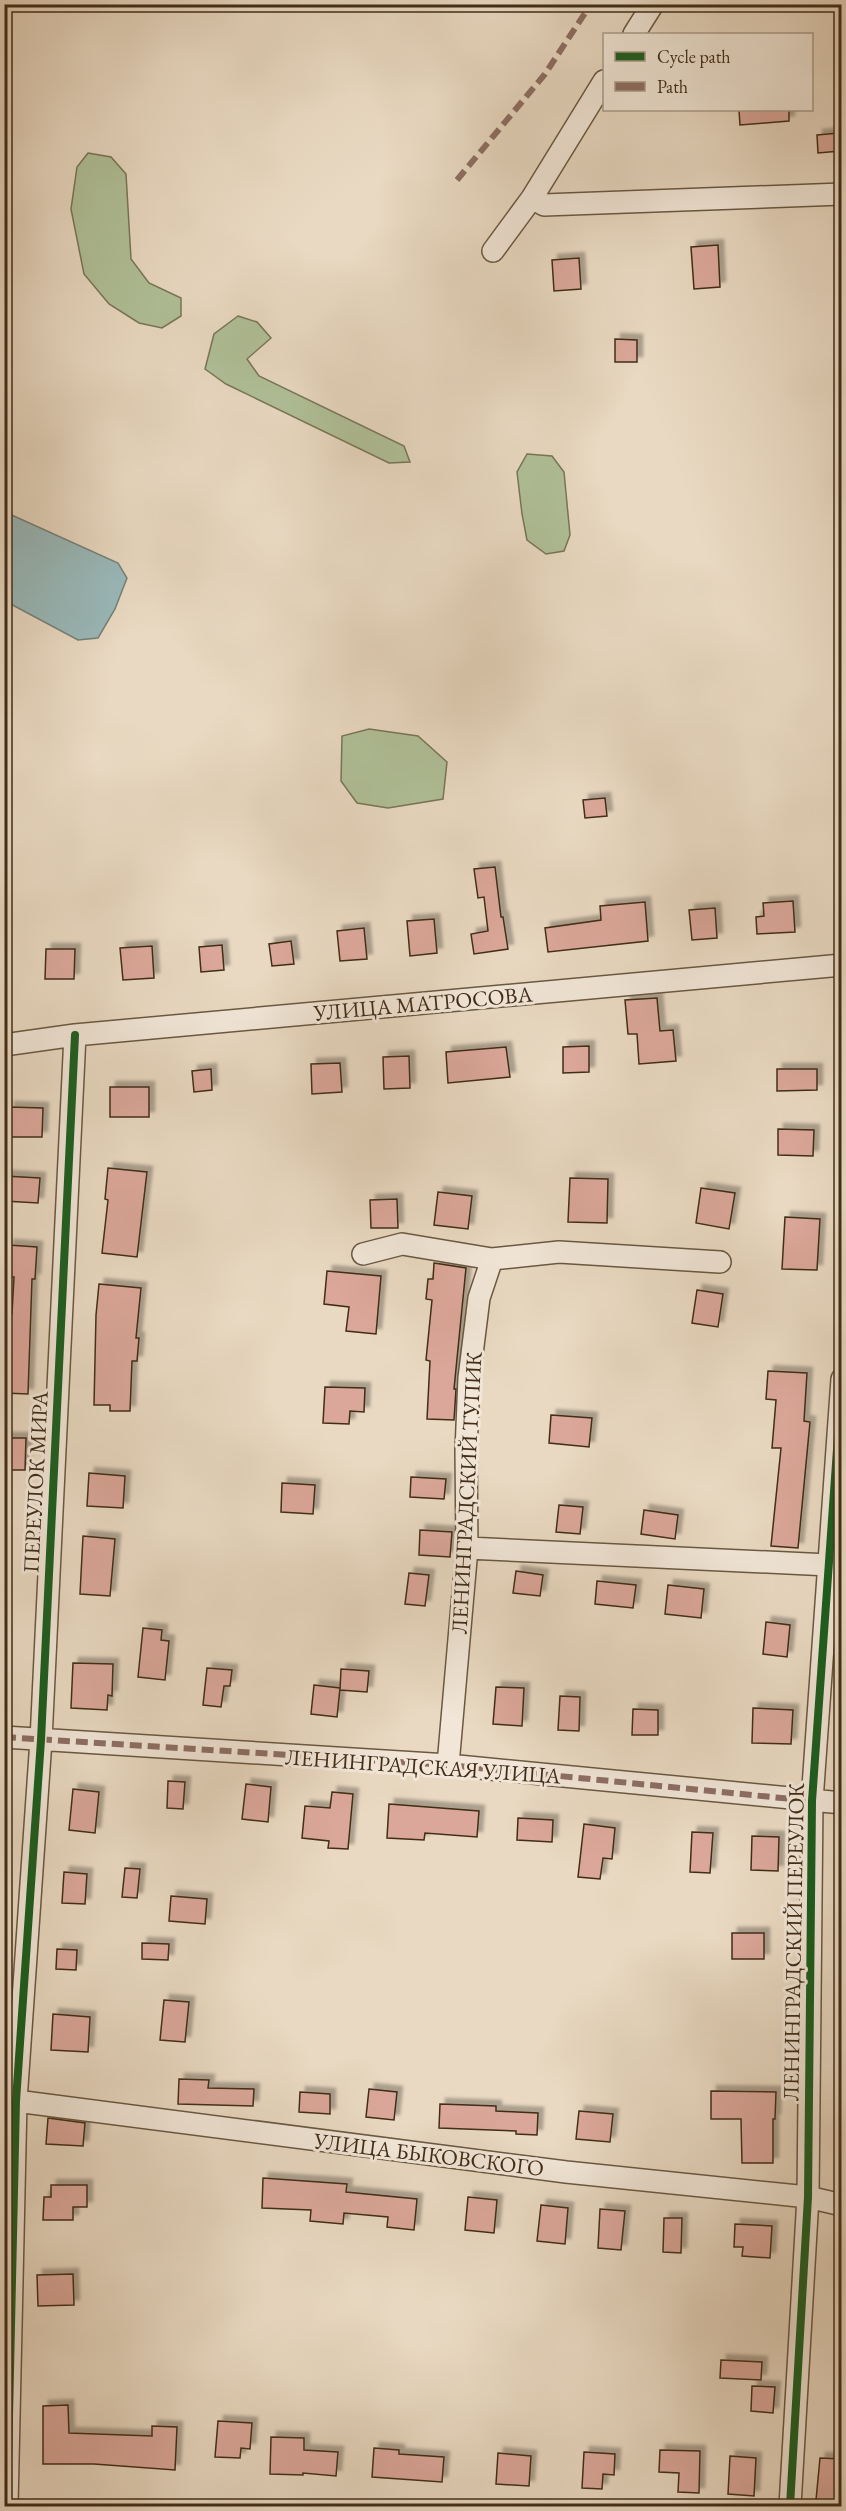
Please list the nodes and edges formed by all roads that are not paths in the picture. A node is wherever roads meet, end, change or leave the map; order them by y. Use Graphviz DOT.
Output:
graph roads {
  1 [pos="653,4"];
  2 [pos="635,33"];
  3 [pos="603,83"];
  4 [pos="842,194"];
  5 [pos="532,198"];
  6 [pos="493,251"];
  7 [pos="842,965"];
  8 [pos="75,1035"];
  9 [pos="4,1045"];
  10 [pos="363,1254"];
  11 [pos="492,1259"];
  12 [pos="720,1262"];
  13 [pos="842,1379"];
  14 [pos="467,1548"];
  15 [pos="829,1565"];
  16 [pos="4,1737"];
  17 [pos="41,1740"];
  18 [pos="448,1765"];
  19 [pos="812,1802"];
  20 [pos="842,1803"];
  21 [pos="16,2101"];
  22 [pos="10,2126"];
  23 [pos="808,2197"];
  24 [pos="842,2205"];
  25 [pos="7,2506"];
  26 [pos="790,2506"];
  1 -- 2 [label="street"];
  3 -- 5 [label="street"];
  4 -- 5 [label="street"];
  5 -- 6 [label="street"];
  7 -- 8 [label="street, УЛИЦА МАТРОСОВА"];
  8 -- 9 [label="street, УЛИЦА МАТРОСОВА"];
  8 -- 17 [label="street, ПЕРЕУЛОК МИРА"];
  10 -- 11 [label="street"];
  11 -- 12 [label="street"];
  11 -- 14 [label="street, ЛЕНИНГРАДСКИЙ ТУПИК"];
  13 -- 15 [label="street, ЛЕНИНГРАДСКИЙ ПЕРЕУЛОК"];
  14 -- 15 [label="street"];
  14 -- 18 [label="street, ЛЕНИНГРАДСКИЙ ТУПИК"];
  15 -- 19 [label="street, ЛЕНИНГРАДСКИЙ ПЕРЕУЛОК"];
  16 -- 17 [label="street, ЛЕНИНГРАДСКАЯ УЛИЦА"];
  17 -- 18 [label="street, ЛЕНИНГРАДСКАЯ УЛИЦА"];
  17 -- 21 [label="street, ПЕРЕУЛОК МИРА"];
  18 -- 19 [label="street, ЛЕНИНГРАДСКАЯ УЛИЦА"];
  19 -- 20 [label="street, ЛЕНИНГРАДСКАЯ УЛИЦА"];
  19 -- 23 [label="street, ЛЕНИНГРАДСКИЙ ПЕРЕУЛОК"];
  21 -- 22 [label="street, ПЕРЕУЛОК МИРА"];
  21 -- 23 [label="street, УЛИЦА БЫКОВСКОГО"];
  22 -- 25 [label="street, ПЕРЕУЛОК МИРА"];
  23 -- 24 [label="street, УЛИЦА БЫКОВСКОГО"];
  23 -- 26 [label="street, ЛЕНИНГРАДСКИЙ ПЕРЕУЛОК"];
}
